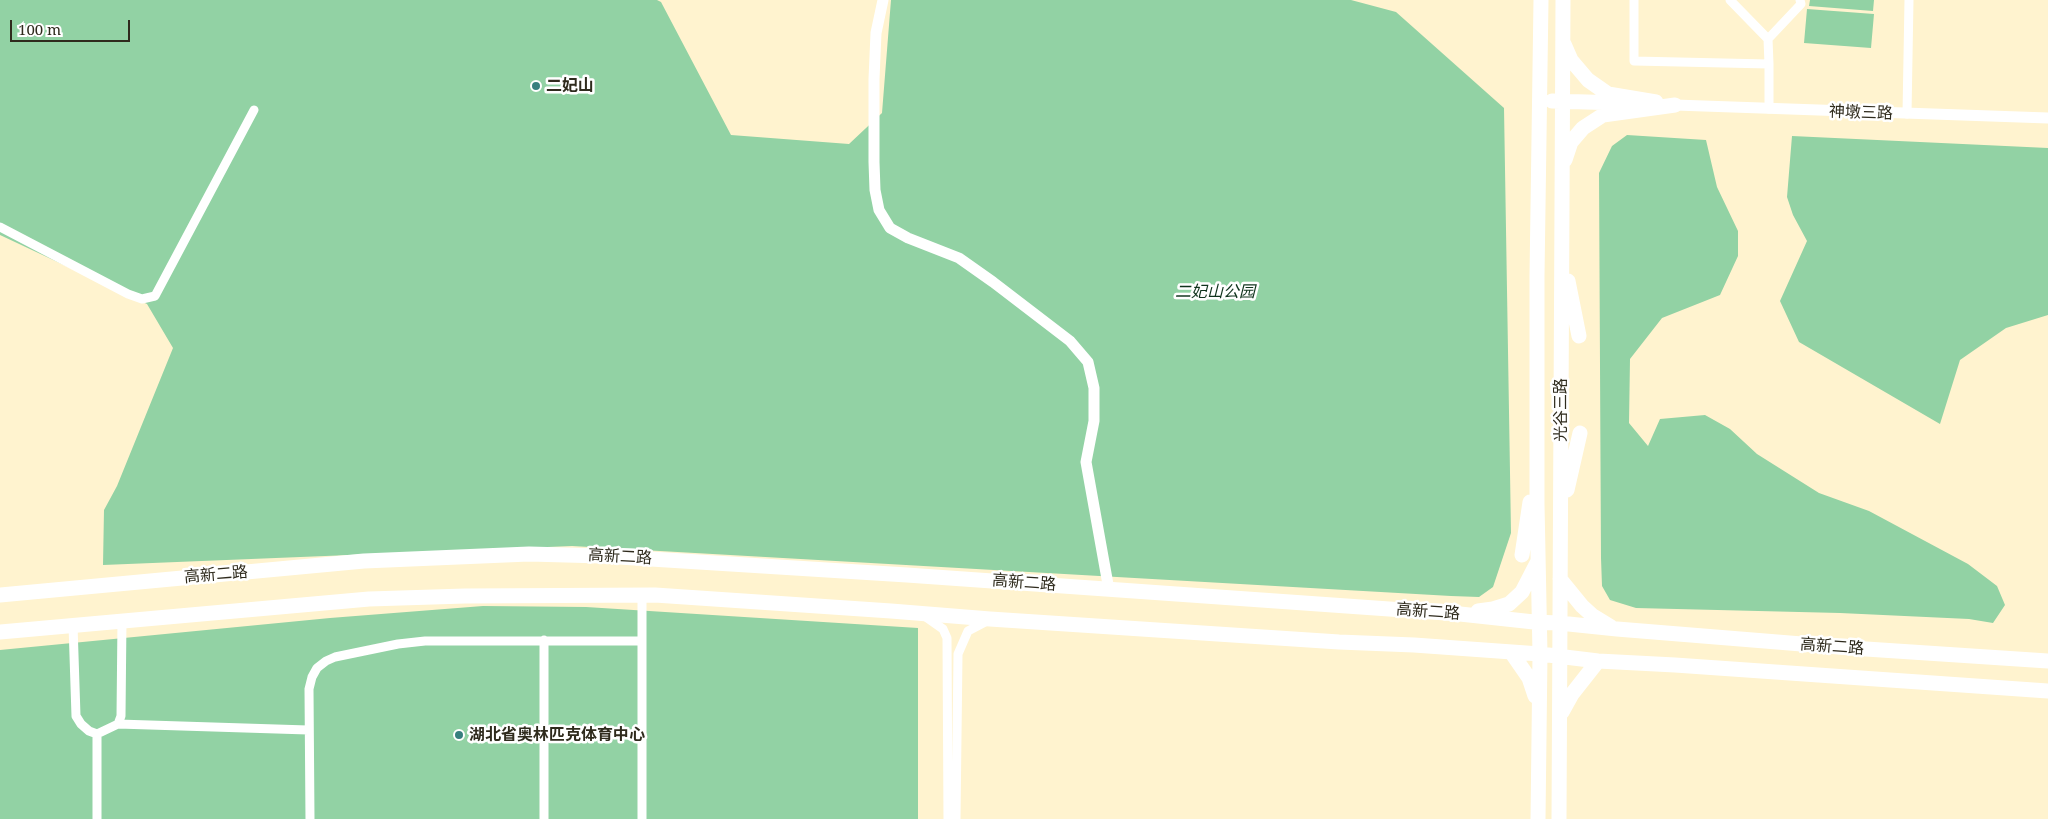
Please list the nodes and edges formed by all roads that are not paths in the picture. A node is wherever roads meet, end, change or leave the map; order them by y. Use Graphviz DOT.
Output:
graph roads {
  1 [pos="883,0"];
  2 [pos="1541,0"];
  3 [pos="1562,0"];
  4 [pos="1634,0"];
  5 [pos="1730,0"];
  6 [pos="1800,0"];
  7 [pos="1909,0"];
  8 [pos="1562,39"];
  9 [pos="1768,39"];
  10 [pos="1769,64"];
  11 [pos="1540,100"];
  12 [pos="1562,101"];
  13 [pos="1675,106"];
  14 [pos="1769,109"];
  15 [pos="254,110"];
  16 [pos="1907,114"];
  17 [pos="2048,118"];
  18 [pos="1561,171"];
  19 [pos="0,227"];
  20 [pos="1561,249"];
  21 [pos="1579,336"];
  22 [pos="1580,433"];
  23 [pos="1537,456"];
  24 [pos="1560,518"];
  25 [pos="1522,555"];
  26 [pos="1538,560"];
  27 [pos="1560,578"];
  28 [pos="1109,590"];
  29 [pos="0,595"];
  30 [pos="642,595"];
  31 [pos="917,613"];
  32 [pos="1460,614"];
  33 [pos="990,619"];
  34 [pos="122,620"];
  35 [pos="1539,622"];
  36 [pos="1559,622"];
  37 [pos="73,624"];
  38 [pos="1617,630"];
  39 [pos="0,632"];
  40 [pos="544,640"];
  41 [pos="641,641"];
  42 [pos="1511,652"];
  43 [pos="1540,654"];
  44 [pos="1562,656"];
  45 [pos="1598,661"];
  46 [pos="2048,661"];
  47 [pos="2048,691"];
  48 [pos="1538,703"];
  49 [pos="1560,716"];
  50 [pos="118,724"];
  51 [pos="308,730"];
  52 [pos="97,734"];
  53 [pos="97,819"];
  54 [pos="310,819"];
  55 [pos="544,819"];
  56 [pos="642,819"];
  57 [pos="948,819"];
  58 [pos="956,819"];
  59 [pos="1538,819"];
  60 [pos="1559,819"];
  1 -- 28 [label="street"];
  2 -- 11 [label="main road, 光谷三路"];
  3 -- 8 [label="main road, 光谷三路"];
  4 -- 10 [label="street"];
  5 -- 9 [label="street"];
  6 -- 9 [label="street"];
  7 -- 16 [label="street"];
  8 -- 12 [label="main road, 光谷三路"];
  8 -- 13 [label="main road"];
  9 -- 10 [label="street"];
  10 -- 14 [label="street"];
  11 -- 12 [label="main road"];
  11 -- 23 [label="main road, 光谷三路"];
  12 -- 13 [label="main road"];
  12 -- 18 [label="main road, 光谷三路"];
  13 -- 14 [label="street, 神墩三路"];
  13 -- 18 [label="main road"];
  14 -- 16 [label="street, 神墩三路"];
  15 -- 19 [label="street"];
  16 -- 17 [label="street, 神墩三路"];
  18 -- 20 [label="main road, 光谷三路"];
  20 -- 21 [label="main road"];
  20 -- 24 [label="main road, 光谷三路"];
  22 -- 24 [label="main road"];
  23 -- 25 [label="main road"];
  23 -- 26 [label="main road, 光谷三路"];
  24 -- 27 [label="main road, 光谷三路"];
  26 -- 32 [label="main road"];
  26 -- 35 [label="main road, 光谷三路"];
  27 -- 36 [label="main road, 光谷三路"];
  27 -- 38 [label="main road"];
  28 -- 29 [label="main road, 高新二路"];
  28 -- 32 [label="main road, 高新二路"];
  30 -- 31 [label="main road, 高新二路"];
  30 -- 34 [label="main road, 高新二路"];
  30 -- 41 [label="street"];
  31 -- 33 [label="main road, 高新二路"];
  31 -- 57 [label="street"];
  32 -- 35 [label="main road, 高新二路"];
  33 -- 42 [label="main road, 高新二路"];
  33 -- 58 [label="street"];
  34 -- 37 [label="main road, 高新二路"];
  34 -- 50 [label="street"];
  35 -- 36 [label="main road, 高新二路"];
  35 -- 43 [label="main road, 光谷三路"];
  36 -- 38 [label="main road, 高新二路"];
  36 -- 44 [label="main road, 光谷三路"];
  37 -- 39 [label="main road, 高新二路"];
  37 -- 52 [label="street"];
  38 -- 46 [label="main road, 高新二路"];
  40 -- 41 [label="street"];
  40 -- 51 [label="street"];
  40 -- 55 [label="street"];
  41 -- 56 [label="street"];
  42 -- 43 [label="main road, 高新二路"];
  42 -- 48 [label="main road"];
  43 -- 44 [label="main road, 高新二路"];
  43 -- 48 [label="main road, 光谷三路"];
  44 -- 45 [label="main road, 高新二路"];
  44 -- 49 [label="main road, 光谷三路"];
  45 -- 47 [label="main road, 高新二路"];
  45 -- 49 [label="main road"];
  48 -- 59 [label="main road, 光谷三路"];
  49 -- 60 [label="main road, 光谷三路"];
  50 -- 51 [label="street"];
  50 -- 52 [label="street"];
  51 -- 54 [label="street"];
  52 -- 53 [label="street"];
}
